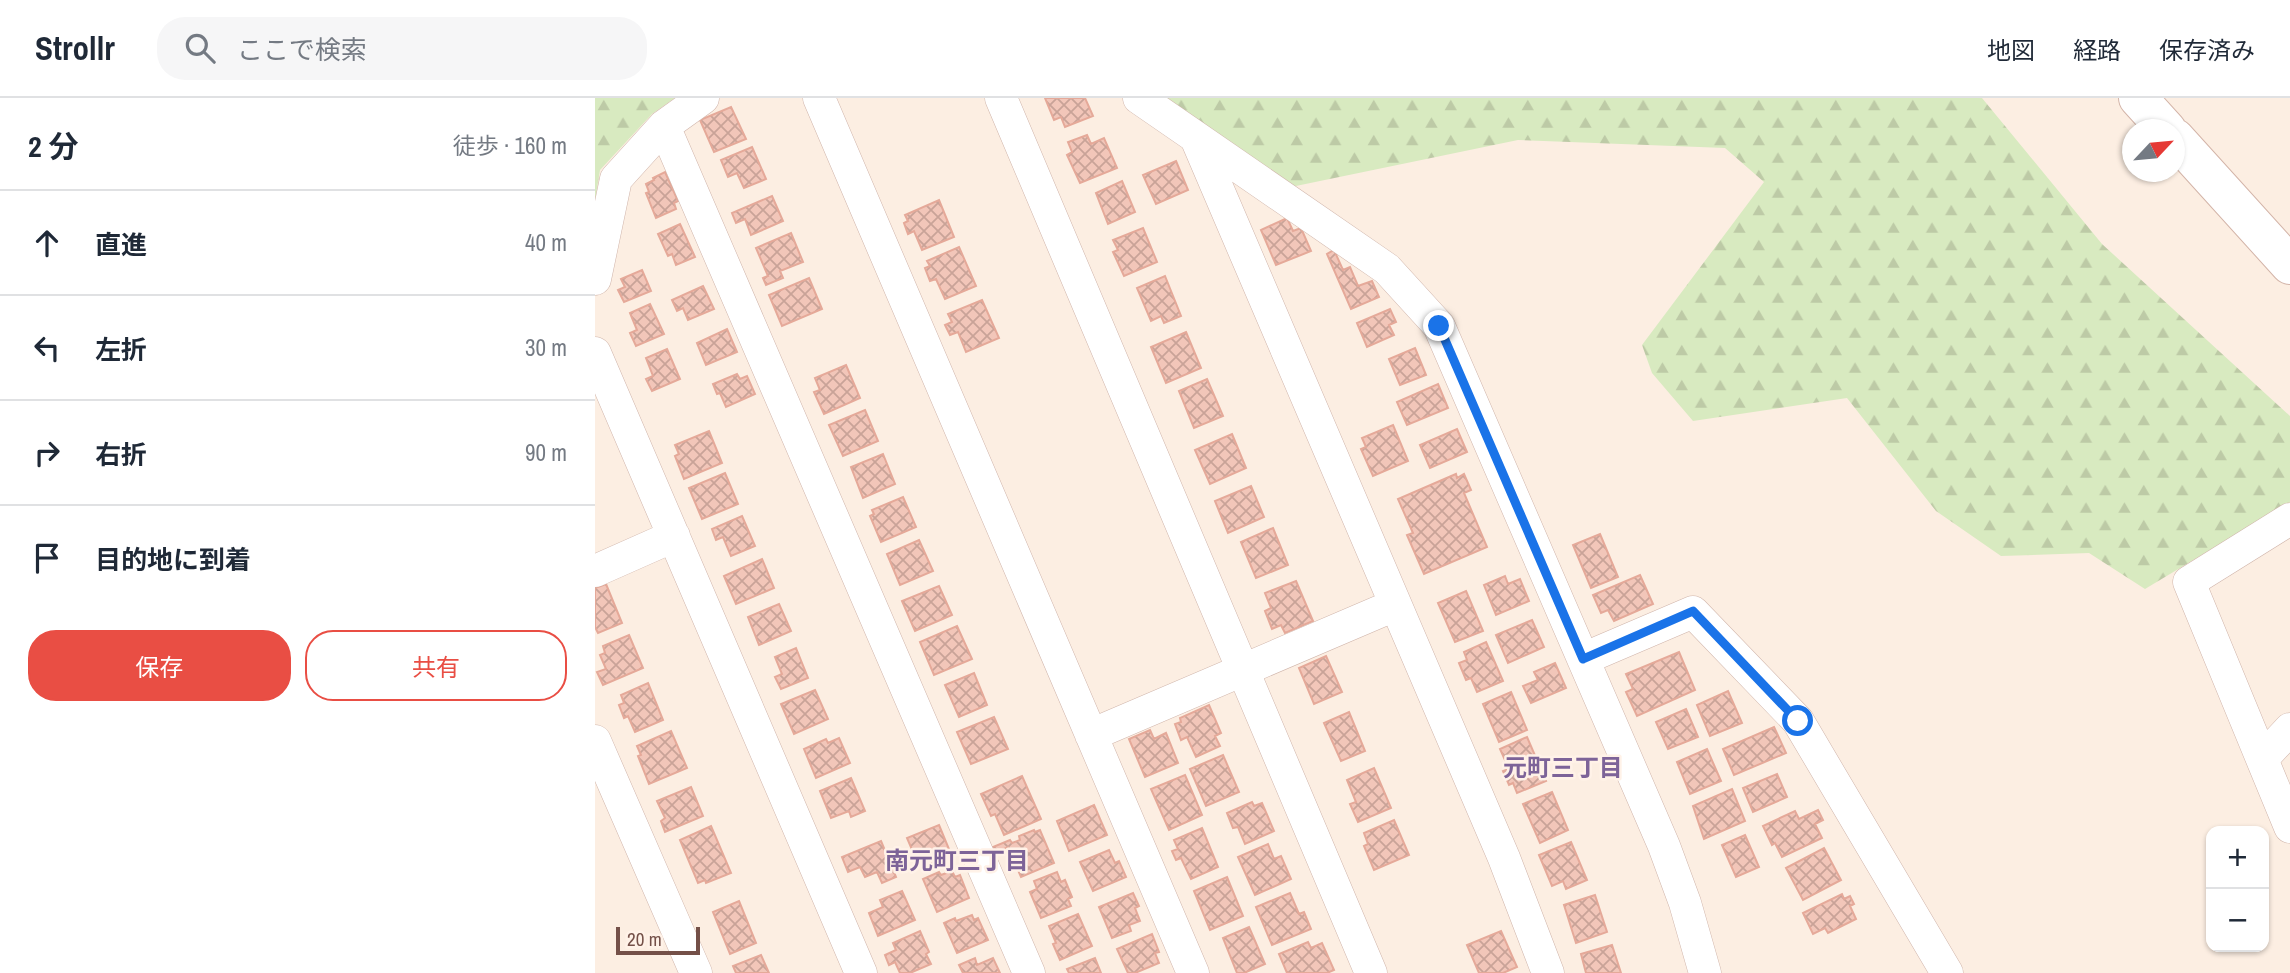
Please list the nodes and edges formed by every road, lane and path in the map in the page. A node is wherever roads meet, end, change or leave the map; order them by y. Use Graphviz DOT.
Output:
graph roads {
  1 [pos="703,98"];
  2 [pos="819,98"];
  3 [pos="1001,98"];
  4 [pos="1139,98"];
  5 [pos="2138,98"];
  6 [pos="2157,119"];
  7 [pos="664,126"];
  8 [pos="1196,138"];
  9 [pos="2185,149"];
  10 [pos="2290,265"];
  11 [pos="595,279"];
  12 [pos="595,353"];
  13 [pos="2290,519"];
  14 [pos="674,536"];
  15 [pos="595,571"];
  16 [pos="1395,605"];
  17 [pos="1583,659"];
  18 [pos="1243,670"];
  19 [pos="2290,729"];
  20 [pos="1091,734"];
  21 [pos="595,741"];
  22 [pos="2262,759"];
  23 [pos="2290,827"];
  24 [pos="696,973"];
  25 [pos="861,973"];
  26 [pos="1029,973"];
  27 [pos="1193,973"];
  28 [pos="1371,973"];
  29 [pos="1548,973"];
  30 [pos="1705,973"];
  31 [pos="1947,973"];
  1 -- 7 [label="street"];
  2 -- 20 [label="street"];
  3 -- 18 [label="street"];
  4 -- 8 [label="street"];
  5 -- 6 [label="main road"];
  7 -- 11 [label="street"];
  7 -- 26 [label="street"];
  8 -- 16 [label="street"];
  8 -- 17 [label="street"];
  9 -- 10 [label="main road"];
  12 -- 14 [label="street"];
  13 -- 22 [label="street"];
  14 -- 15 [label="street"];
  14 -- 25 [label="street"];
  16 -- 18 [label="street"];
  16 -- 29 [label="street"];
  17 -- 30 [label="street"];
  17 -- 31 [label="street"];
  18 -- 20 [label="street"];
  18 -- 28 [label="street"];
  19 -- 22 [label="street"];
  20 -- 27 [label="street"];
  21 -- 24 [label="street"];
  22 -- 23 [label="street"];
}
